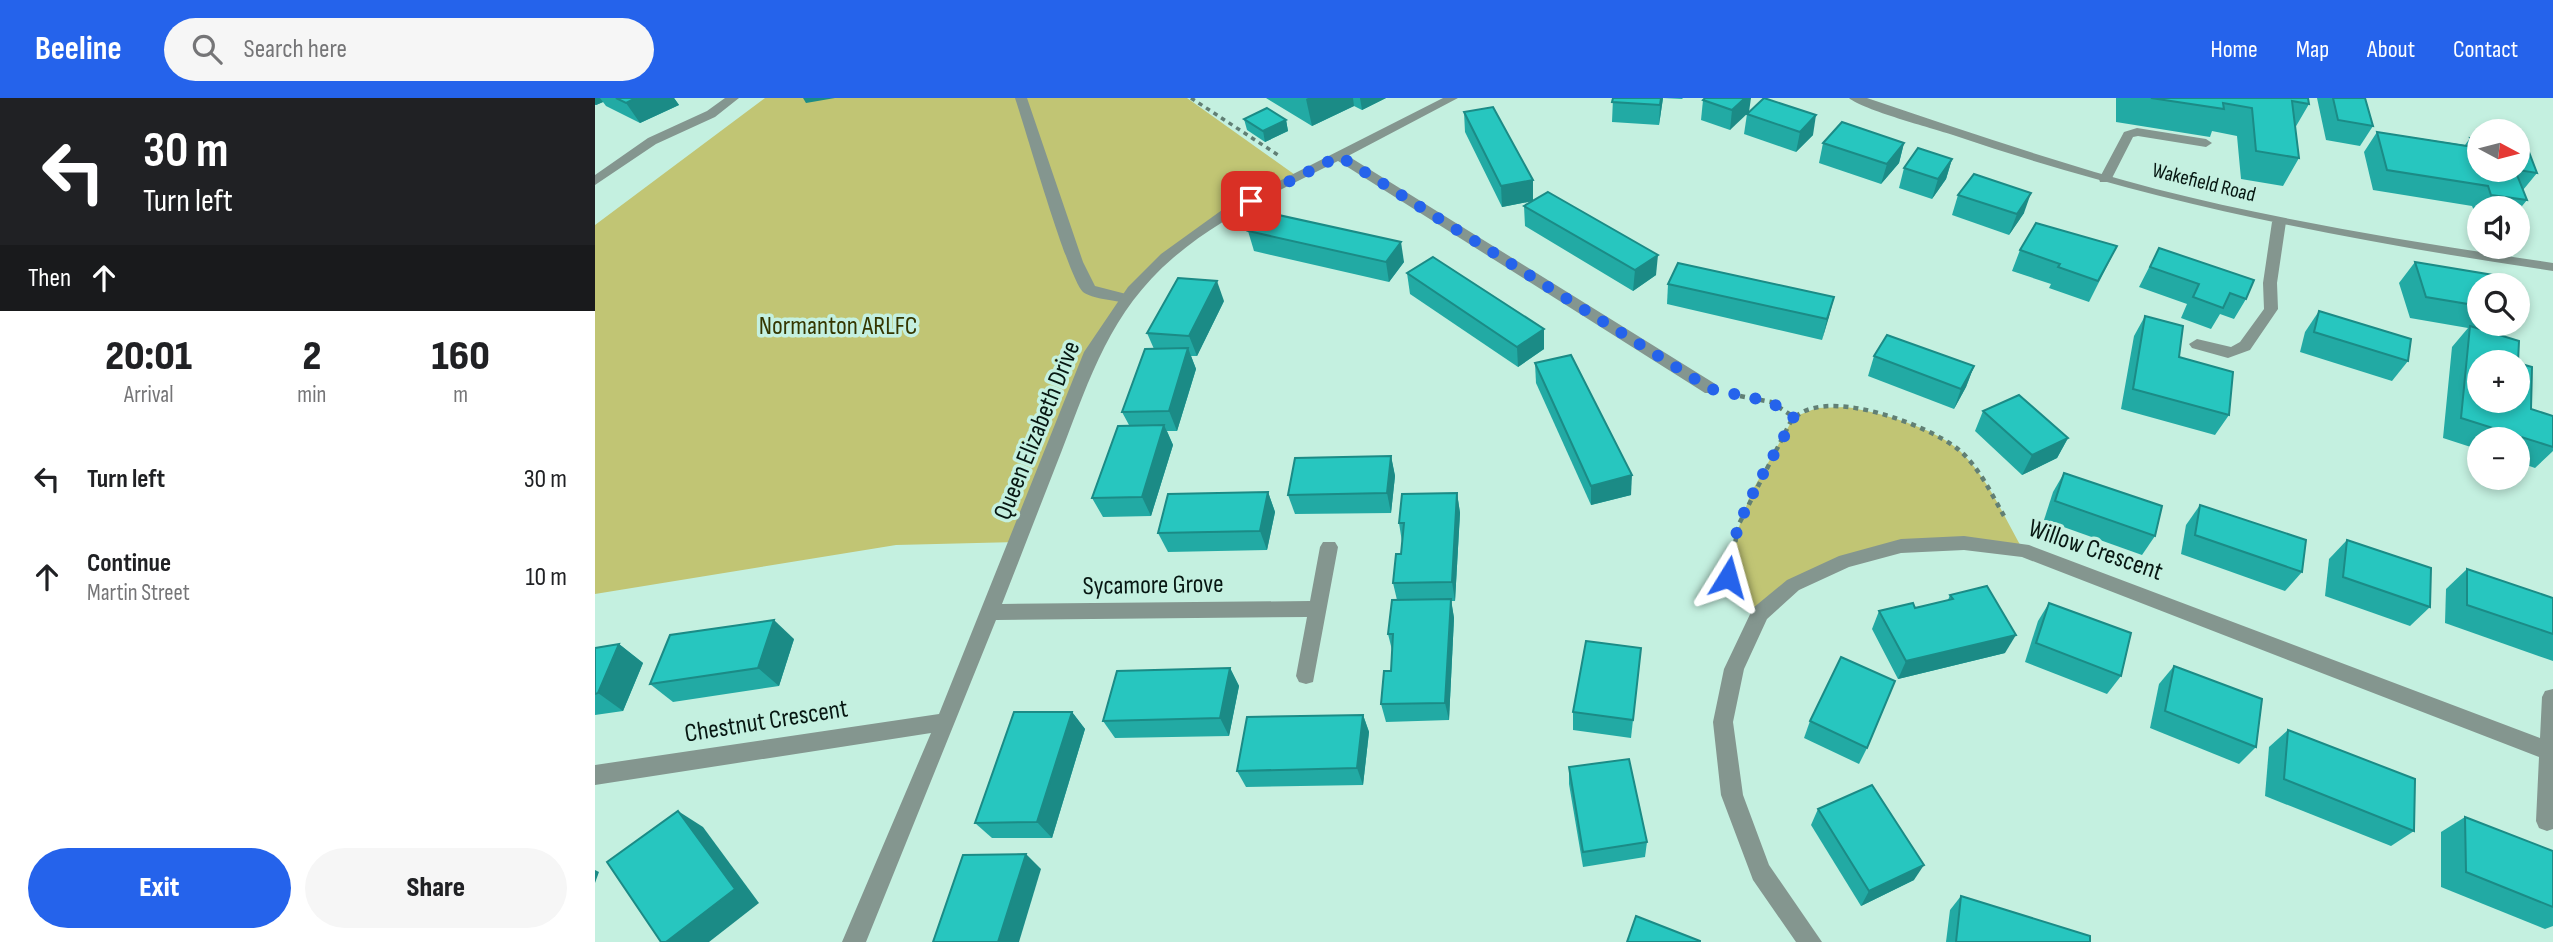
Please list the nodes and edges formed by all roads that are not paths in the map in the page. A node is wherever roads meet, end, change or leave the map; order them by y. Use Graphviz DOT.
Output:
graph roads {
  1 [pos="733,98"];
  2 [pos="1021,98"];
  3 [pos="1452,98"];
  4 [pos="1855,98"];
  5 [pos="2206,142"];
  6 [pos="1339,156"];
  7 [pos="2105,179"];
  8 [pos="595,181"];
  9 [pos="2279,222"];
  10 [pos="2553,267"];
  11 [pos="1125,298"];
  12 [pos="2197,344"];
  13 [pos="1711,389"];
  14 [pos="1329,547"];
  15 [pos="1318,609"];
  16 [pos="989,612"];
  17 [pos="1306,676"];
  18 [pos="2552,696"];
  19 [pos="946,722"];
  20 [pos="2550,752"];
  21 [pos="595,775"];
  22 [pos="2547,821"];
  23 [pos="854,942"];
  24 [pos="1810,942"];
  1 -- 8 [label="street"];
  2 -- 11 [label="street"];
  3 -- 6 [label="street, Queen Elizabeth Drive"];
  4 -- 7 [label="street, Wakefield Road"];
  5 -- 7 [label="street"];
  6 -- 11 [label="street, Queen Elizabeth Drive"];
  6 -- 13 [label="street"];
  7 -- 9 [label="street, Wakefield Road"];
  9 -- 10 [label="street, Wakefield Road"];
  9 -- 12 [label="street"];
  11 -- 16 [label="street, Queen Elizabeth Drive"];
  14 -- 15 [label="street"];
  15 -- 16 [label="street, Sycamore Grove"];
  15 -- 17 [label="street"];
  16 -- 19 [label="street, Queen Elizabeth Drive"];
  18 -- 20 [label="street"];
  19 -- 21 [label="street, Chestnut Crescent"];
  19 -- 23 [label="street, Queen Elizabeth Drive"];
  20 -- 22 [label="street"];
  20 -- 24 [label="street, Willow Crescent"];
}
